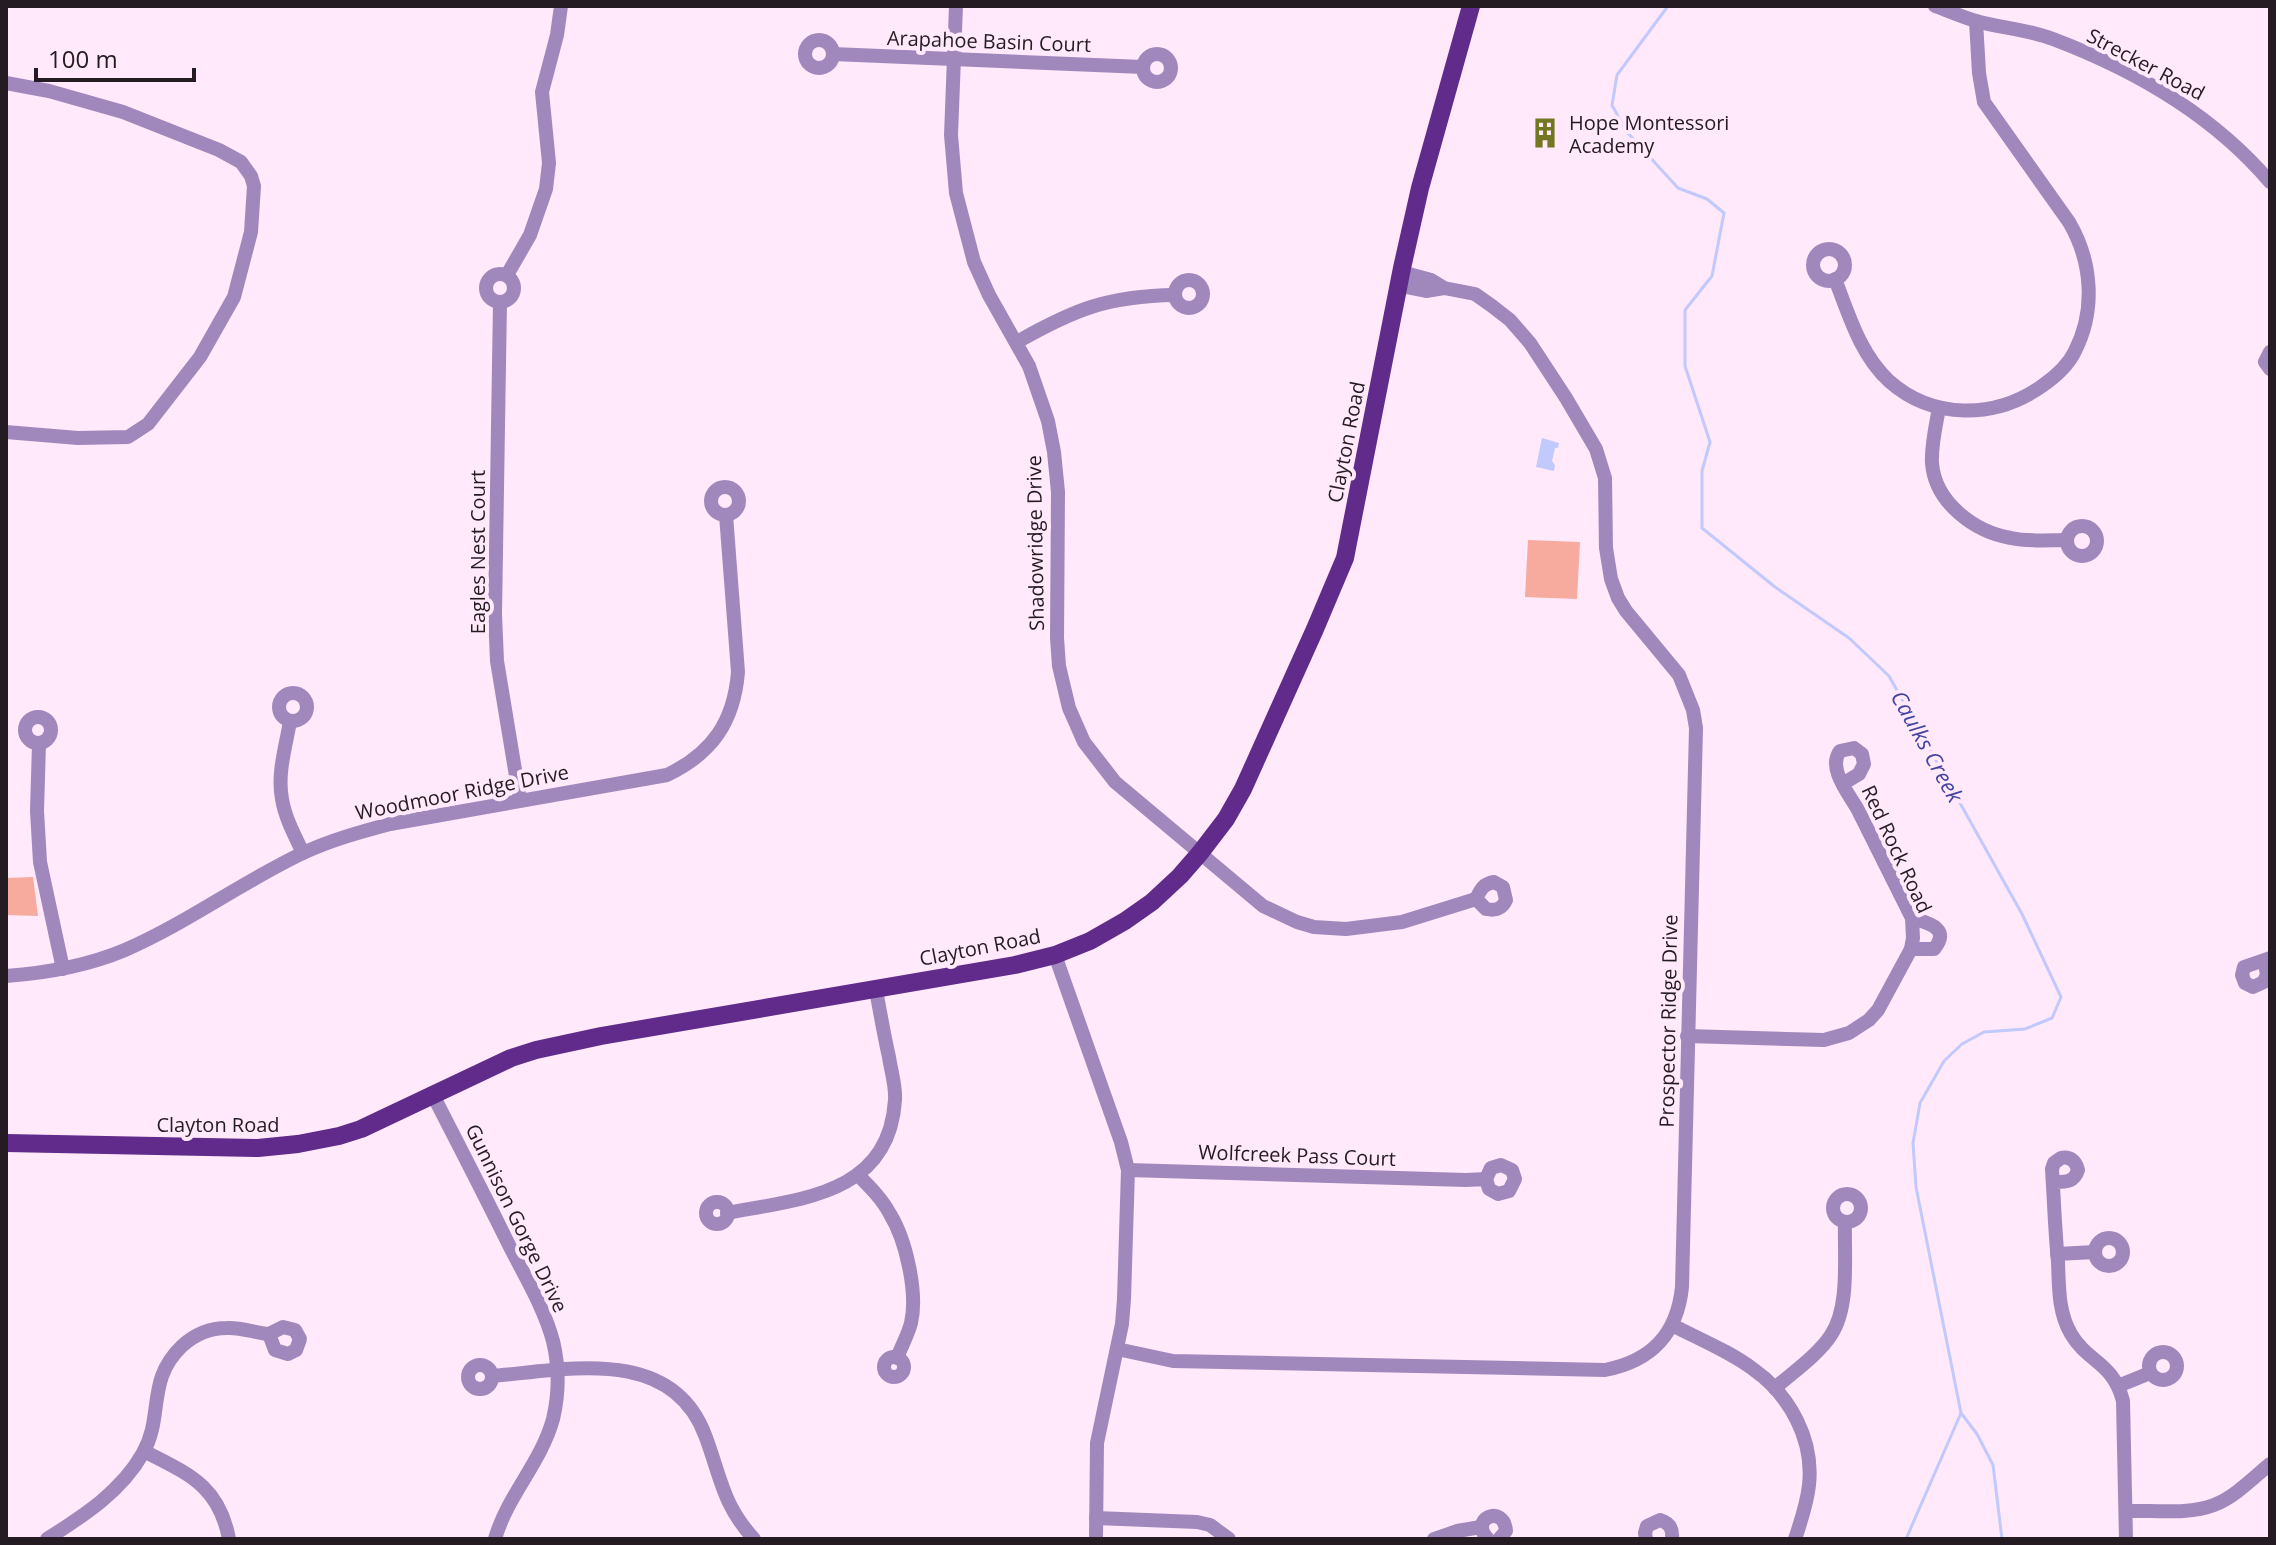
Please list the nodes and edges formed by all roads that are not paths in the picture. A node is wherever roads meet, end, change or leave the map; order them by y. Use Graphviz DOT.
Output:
graph roads {
  1 [pos="561,6"];
  2 [pos="956,6"];
  3 [pos="1471,6"];
  4 [pos="1935,6"];
  5 [pos="1976,21"];
  6 [pos="833,54"];
  7 [pos="954,60"];
  8 [pos="1143,67"];
  9 [pos="6,83"];
  10 [pos="2270,182"];
  11 [pos="1400,279"];
  12 [pos="1835,279"];
  13 [pos="1175,295"];
  14 [pos="1017,342"];
  15 [pos="2270,352"];
  16 [pos="2270,369"];
  17 [pos="1939,408"];
  18 [pos="6,432"];
  19 [pos="726,515"];
  20 [pos="2067,540"];
  21 [pos="290,721"];
  22 [pos="39,744"];
  23 [pos="1844,783"];
  24 [pos="520,800"];
  25 [pos="303,853"];
  26 [pos="1200,853"];
  27 [pos="1476,899"];
  28 [pos="1912,918"];
  29 [pos="1911,949"];
  30 [pos="1055,955"];
  31 [pos="63,969"];
  32 [pos="6,976"];
  33 [pos="876,990"];
  34 [pos="1687,1036"];
  35 [pos="433,1095"];
  36 [pos="6,1143"];
  37 [pos="1128,1170"];
  38 [pos="859,1176"];
  39 [pos="1486,1179"];
  40 [pos="2053,1182"];
  41 [pos="727,1213"];
  42 [pos="1845,1223"];
  43 [pos="2095,1252"];
  44 [pos="2057,1254"];
  45 [pos="1672,1325"];
  46 [pos="269,1334"];
  47 [pos="1117,1349"];
  48 [pos="897,1358"];
  49 [pos="557,1370"];
  50 [pos="2150,1373"];
  51 [pos="492,1376"];
  52 [pos="2118,1386"];
  53 [pos="1775,1388"];
  54 [pos="144,1451"];
  55 [pos="2270,1464"];
  56 [pos="2126,1511"];
  57 [pos="1096,1518"];
  58 [pos="1484,1533"];
  59 [pos="47,1539"];
  60 [pos="229,1539"];
  61 [pos="495,1539"];
  62 [pos="754,1539"];
  63 [pos="1096,1539"];
  64 [pos="1229,1539"];
  65 [pos="1434,1539"];
  66 [pos="1499,1539"];
  67 [pos="1646,1539"];
  68 [pos="1673,1539"];
  69 [pos="1795,1539"];
  70 [pos="2126,1539"];
  1 -- 24 [label="street, Eagles Nest Court"];
  2 -- 7 [label="street, Shadowridge Drive"];
  3 -- 11 [label="main road, Clayton Road"];
  4 -- 5 [label="street, Strecker Road"];
  5 -- 10 [label="street, Strecker Road"];
  5 -- 17 [label="street"];
  6 -- 7 [label="street, Arapahoe Basin Court"];
  7 -- 8 [label="street, Arapahoe Basin Court"];
  7 -- 14 [label="street, Shadowridge Drive"];
  9 -- 18 [label="street"];
  11 -- 26 [label="main road, Clayton Road"];
  11 -- 34 [label="street, Prospector Ridge Drive"];
  12 -- 17 [label="street"];
  13 -- 14 [label="street"];
  14 -- 26 [label="street, Shadowridge Drive"];
  15 -- 16 [label="street"];
  17 -- 20 [label="street"];
  19 -- 24 [label="street, Woodmoor Ridge Drive"];
  21 -- 25 [label="street"];
  22 -- 31 [label="street"];
  23 -- 28 [label="street, Red Rock Road"];
  24 -- 25 [label="street, Woodmoor Ridge Drive"];
  25 -- 31 [label="street, Woodmoor Ridge Drive"];
  26 -- 27 [label="street, Shadowridge Drive"];
  26 -- 30 [label="main road, Clayton Road"];
  28 -- 29 [label="street, Red Rock Road"];
  28 -- 29 [label="street"];
  29 -- 34 [label="street, Red Rock Road"];
  30 -- 33 [label="main road, Clayton Road"];
  30 -- 37 [label="street"];
  31 -- 32 [label="street, Woodmoor Ridge Drive"];
  33 -- 35 [label="main road, Clayton Road"];
  33 -- 38 [label="street"];
  34 -- 45 [label="street, Prospector Ridge Drive"];
  35 -- 36 [label="main road, Clayton Road"];
  35 -- 49 [label="street, Gunnison Gorge Drive"];
  37 -- 39 [label="street, Wolfcreek Pass Court"];
  37 -- 47 [label="street"];
  38 -- 41 [label="street"];
  38 -- 48 [label="street"];
  40 -- 44 [label="street"];
  42 -- 53 [label="street"];
  43 -- 44 [label="street"];
  44 -- 52 [label="street"];
  45 -- 47 [label="street, Prospector Ridge Drive"];
  45 -- 53 [label="street"];
  46 -- 54 [label="street"];
  47 -- 57 [label="street"];
  49 -- 51 [label="street"];
  49 -- 61 [label="street, Gunnison Gorge Drive"];
  49 -- 62 [label="street"];
  50 -- 52 [label="street"];
  52 -- 56 [label="street"];
  53 -- 69 [label="street"];
  54 -- 59 [label="street"];
  54 -- 60 [label="street"];
  55 -- 56 [label="street"];
  56 -- 70 [label="street"];
  57 -- 63 [label="street"];
  57 -- 64 [label="street"];
  58 -- 65 [label="street"];
  58 -- 66 [label="street"];
  67 -- 68 [label="street"];
}
